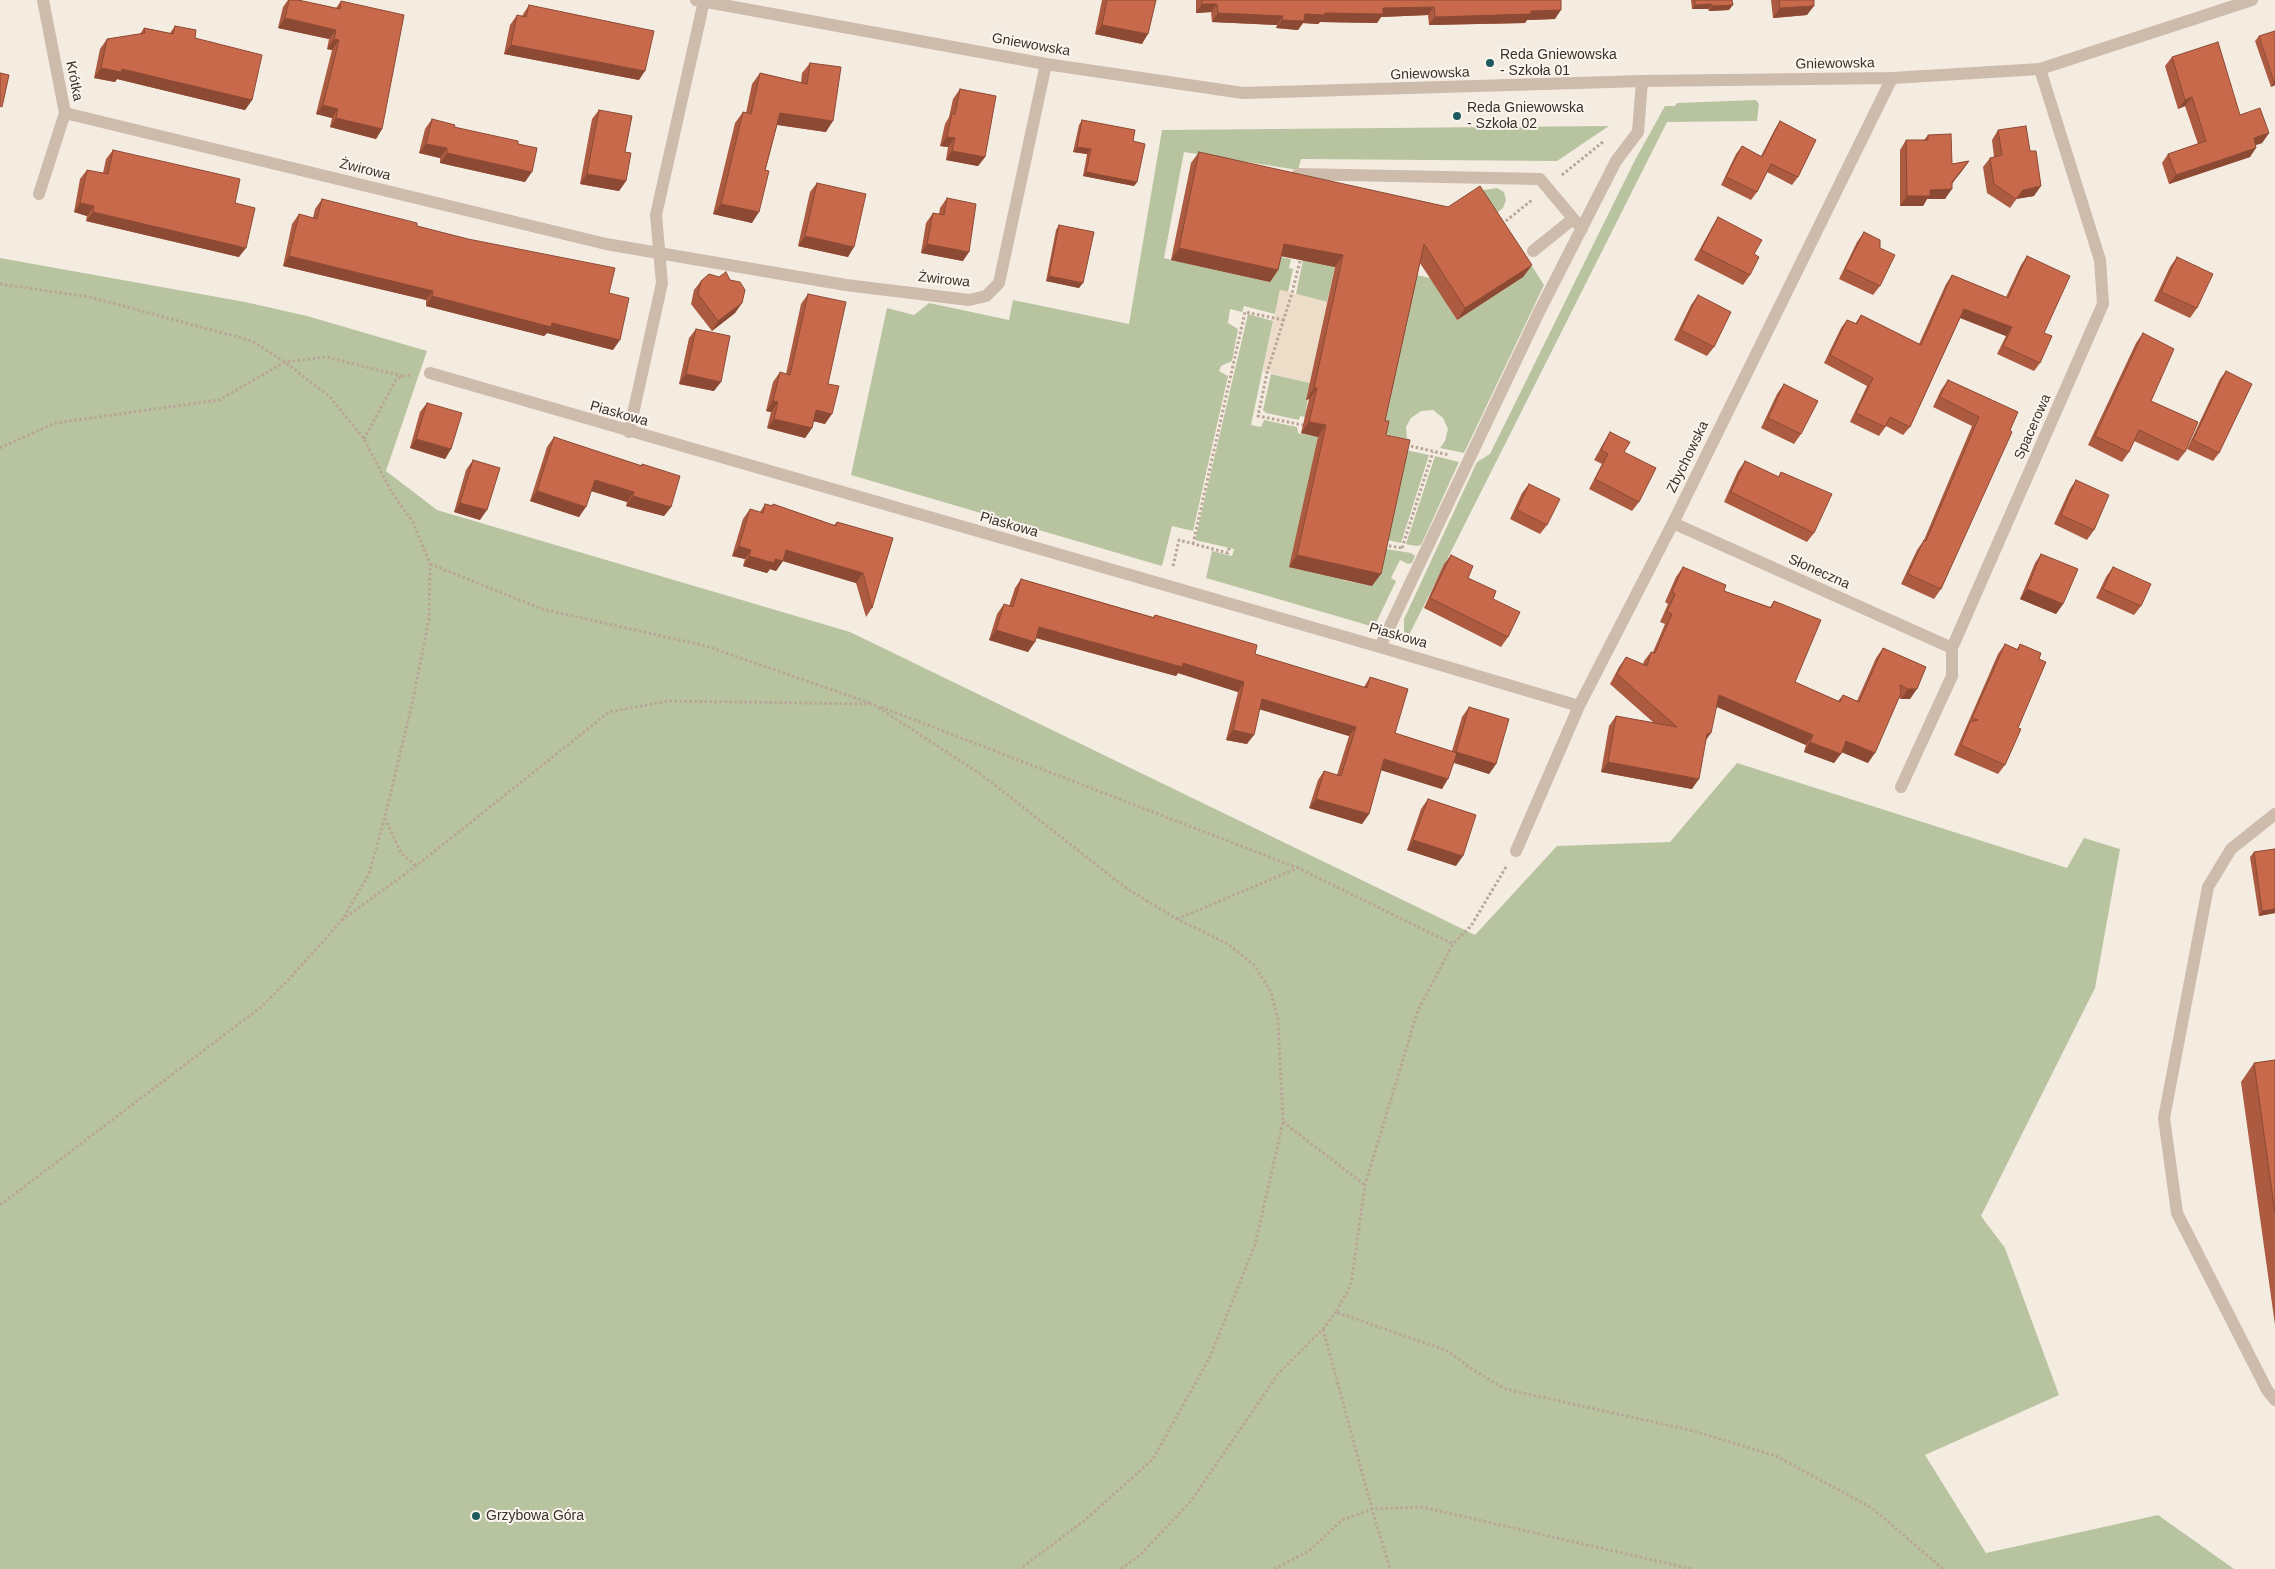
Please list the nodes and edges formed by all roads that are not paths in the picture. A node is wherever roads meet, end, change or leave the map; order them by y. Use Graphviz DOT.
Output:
graph roads {
  1 [pos="43,0"];
  2 [pos="2252,0"];
  3 [pos="700,1"];
  4 [pos="1046,64"];
  5 [pos="2040,69"];
  6 [pos="1892,78"];
  7 [pos="1642,82"];
  8 [pos="65,113"];
  9 [pos="1298,174"];
  10 [pos="39,194"];
  11 [pos="1573,219"];
  12 [pos="1582,229"];
  13 [pos="1533,251"];
  14 [pos="660,252"];
  15 [pos="430,373"];
  16 [pos="629,432"];
  17 [pos="1673,523"];
  18 [pos="1380,647"];
  19 [pos="1952,648"];
  20 [pos="1579,706"];
  21 [pos="1901,787"];
  22 [pos="2275,814"];
  23 [pos="1516,851"];
  24 [pos="2275,1400"];
  1 -- 8 [label="street, Krótka"];
  2 -- 5 [label="street, Gniewowska"];
  3 -- 4 [label="street, Gniewowska"];
  3 -- 14 [label="street"];
  4 -- 7 [label="street, Gniewowska"];
  4 -- 14 [label="street, Żwirowa"];
  5 -- 6 [label="street, Gniewowska"];
  5 -- 19 [label="street, Spacerowa"];
  6 -- 7 [label="street, Gniewowska"];
  6 -- 17 [label="street, Zbychowska"];
  7 -- 12 [label="street"];
  8 -- 10 [label="street, Krótka"];
  8 -- 14 [label="street, Żwirowa"];
  9 -- 11 [label="street"];
  11 -- 12 [label="street"];
  11 -- 13 [label="street"];
  12 -- 18 [label="street"];
  14 -- 16 [label="street"];
  15 -- 16 [label="street, Piaskowa"];
  16 -- 18 [label="street, Piaskowa"];
  17 -- 19 [label="street, Słoneczna"];
  17 -- 20 [label="street, Zbychowska"];
  18 -- 20 [label="street, Piaskowa"];
  19 -- 21 [label="street, Spacerowa"];
  20 -- 23 [label="street, Zbychowska"];
  22 -- 24 [label="street"];
}
